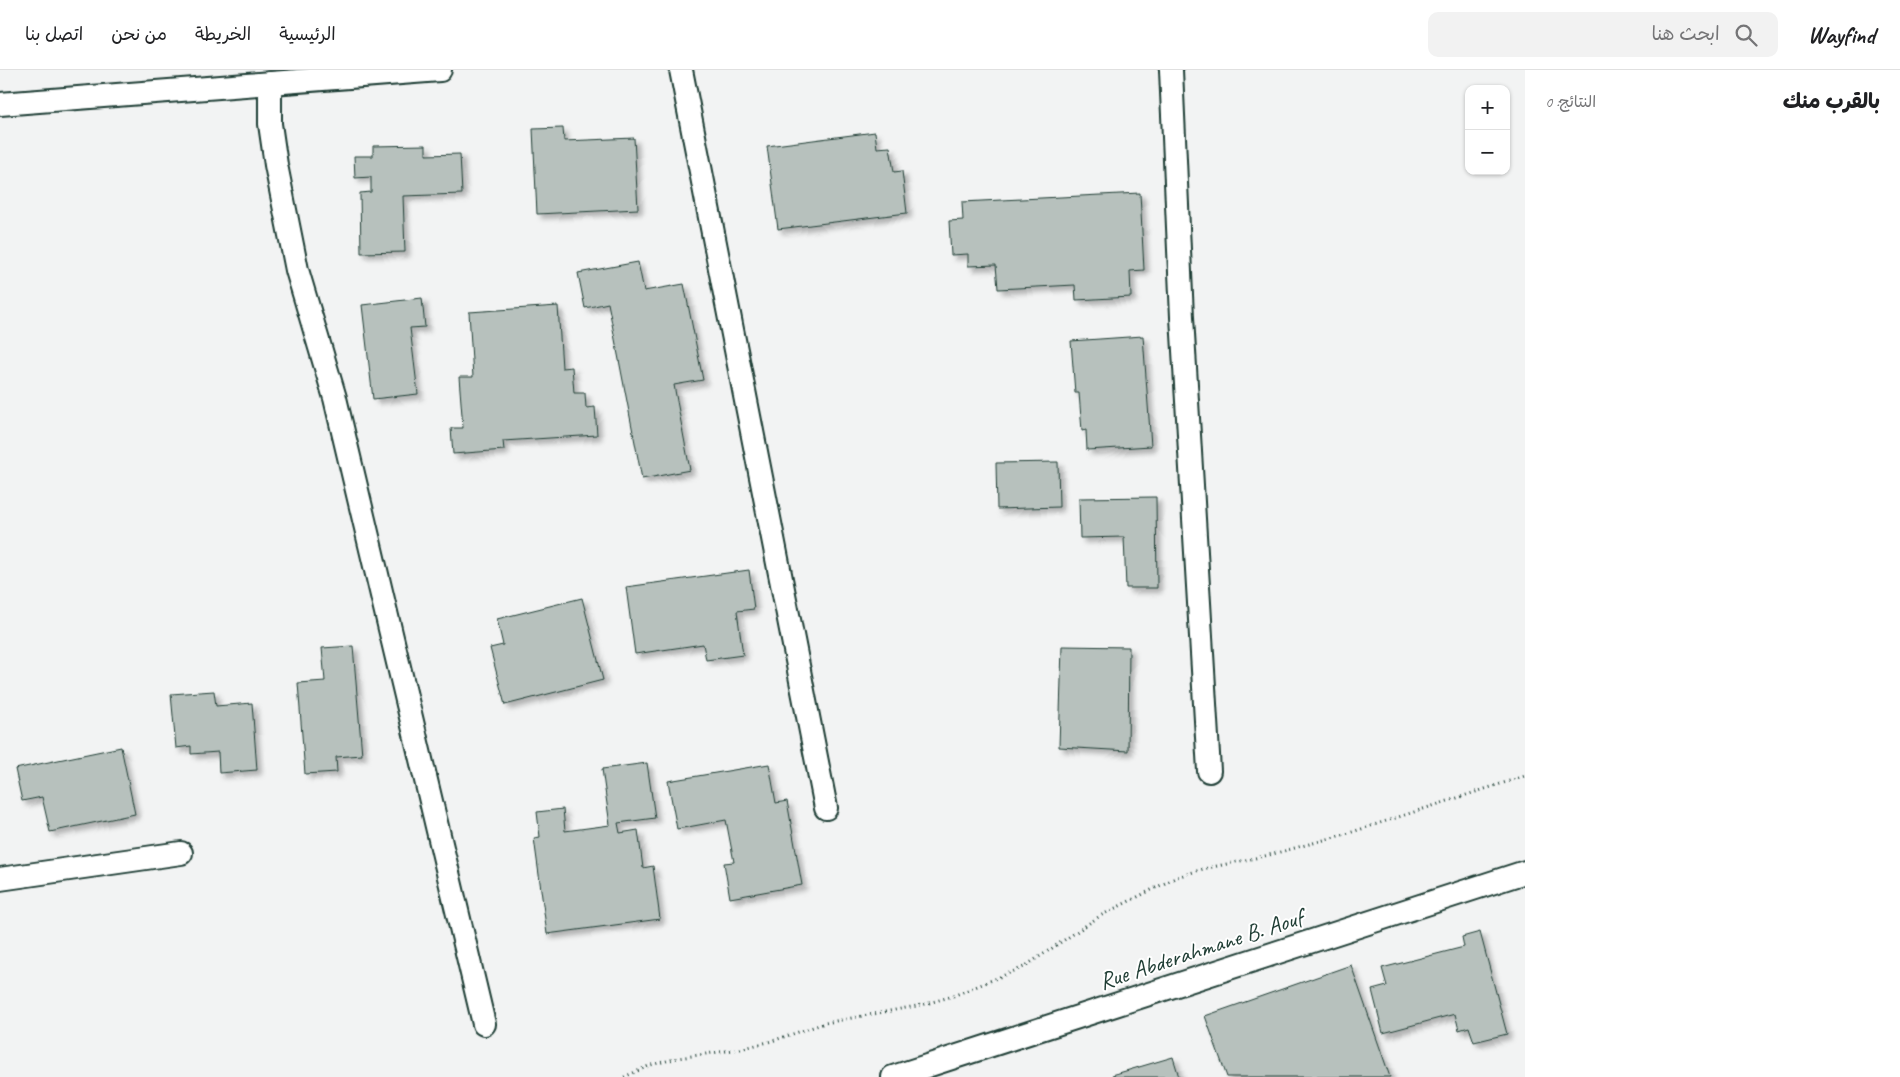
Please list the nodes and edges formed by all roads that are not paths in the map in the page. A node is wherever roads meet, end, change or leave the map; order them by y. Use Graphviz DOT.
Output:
graph roads {
  1 [pos="440,70"];
  2 [pos="680,70"];
  3 [pos="1170,70"];
  4 [pos="230,78"];
  5 [pos="270,83"];
  6 [pos="0,104"];
  7 [pos="1209,771"];
  8 [pos="826,808"];
  9 [pos="181,853"];
  10 [pos="1525,872"];
  11 [pos="0,879"];
  12 [pos="484,1024"];
  13 [pos="893,1077"];
  1 -- 5 [label="street"];
  2 -- 8 [label="street"];
  3 -- 7 [label="street"];
  4 -- 5 [label="street"];
  4 -- 6 [label="street"];
  5 -- 12 [label="street"];
  9 -- 11 [label="street"];
  10 -- 13 [label="street, Rue Abderahmane B. Aouf"];
}
